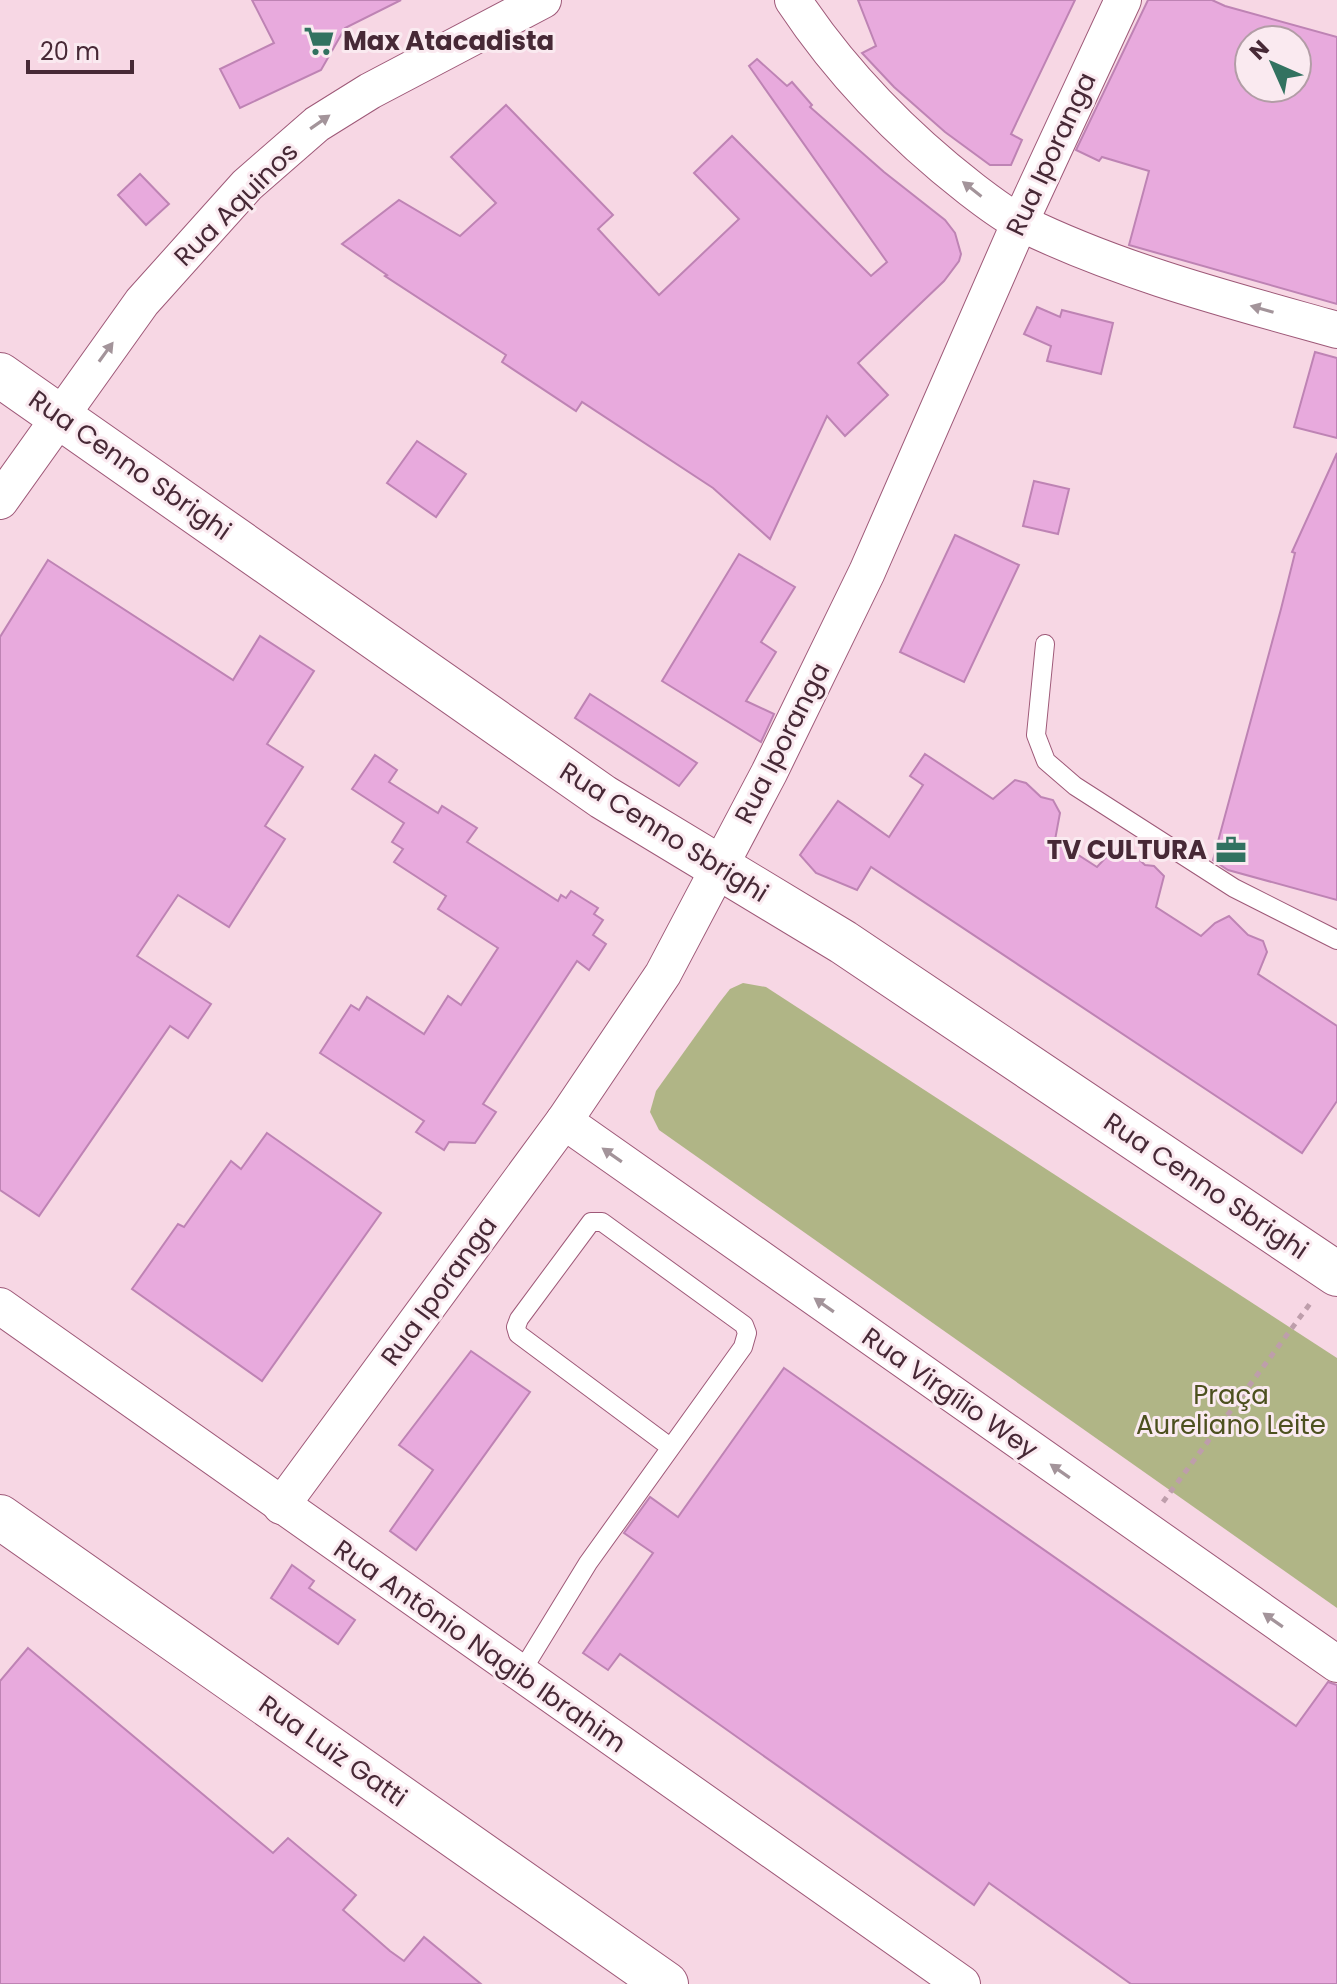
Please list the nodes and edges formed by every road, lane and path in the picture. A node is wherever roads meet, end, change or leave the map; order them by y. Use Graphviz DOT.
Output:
graph roads {
  1 [pos="543,0"];
  2 [pos="793,0"];
  3 [pos="1123,0"];
  4 [pos="1020,222"];
  5 [pos="1337,330"];
  6 [pos="0,375"];
  7 [pos="60,416"];
  8 [pos="0,501"];
  9 [pos="1045,644"];
  10 [pos="717,868"];
  11 [pos="1337,940"];
  12 [pos="564,1121"];
  13 [pos="1335,1272"];
  14 [pos="0,1306"];
  15 [pos="670,1447"];
  16 [pos="281,1506"];
  17 [pos="0,1517"];
  18 [pos="1142,1529"];
  19 [pos="1337,1664"];
  20 [pos="520,1674"];
  21 [pos="666,1984"];
  22 [pos="962,1984"];
  7 -- 1 [label="street, Rua Aquinos, one-way"];
  4 -- 2 [label="street, one-way"];
  3 -- 4 [label="street, Rua Iporanga"];
  5 -- 4 [label="street, one-way"];
  4 -- 10 [label="street, Rua Iporanga"];
  6 -- 7 [label="street, Rua Cenno Sbrighi"];
  7 -- 8 [label="street"];
  7 -- 10 [label="street, Rua Cenno Sbrighi"];
  9 -- 11 [label="lane"];
  10 -- 12 [label="street, Rua Iporanga"];
  10 -- 13 [label="street, Rua Cenno Sbrighi"];
  12 -- 16 [label="street, Rua Iporanga"];
  18 -- 12 [label="street, Rua Virgílio Wey, one-way"];
  13 -- 18 [label="path"];
  14 -- 16 [label="street, Rua Antônio Nagib Ibrahim"];
  15 -- 15 [label="lane"];
  15 -- 20 [label="lane"];
  16 -- 20 [label="street, Rua Antônio Nagib Ibrahim"];
  17 -- 21 [label="street, Rua Luiz Gatti"];
  19 -- 18 [label="street, Rua Virgílio Wey, one-way"];
  20 -- 22 [label="street, Rua Antônio Nagib Ibrahim"];
}
